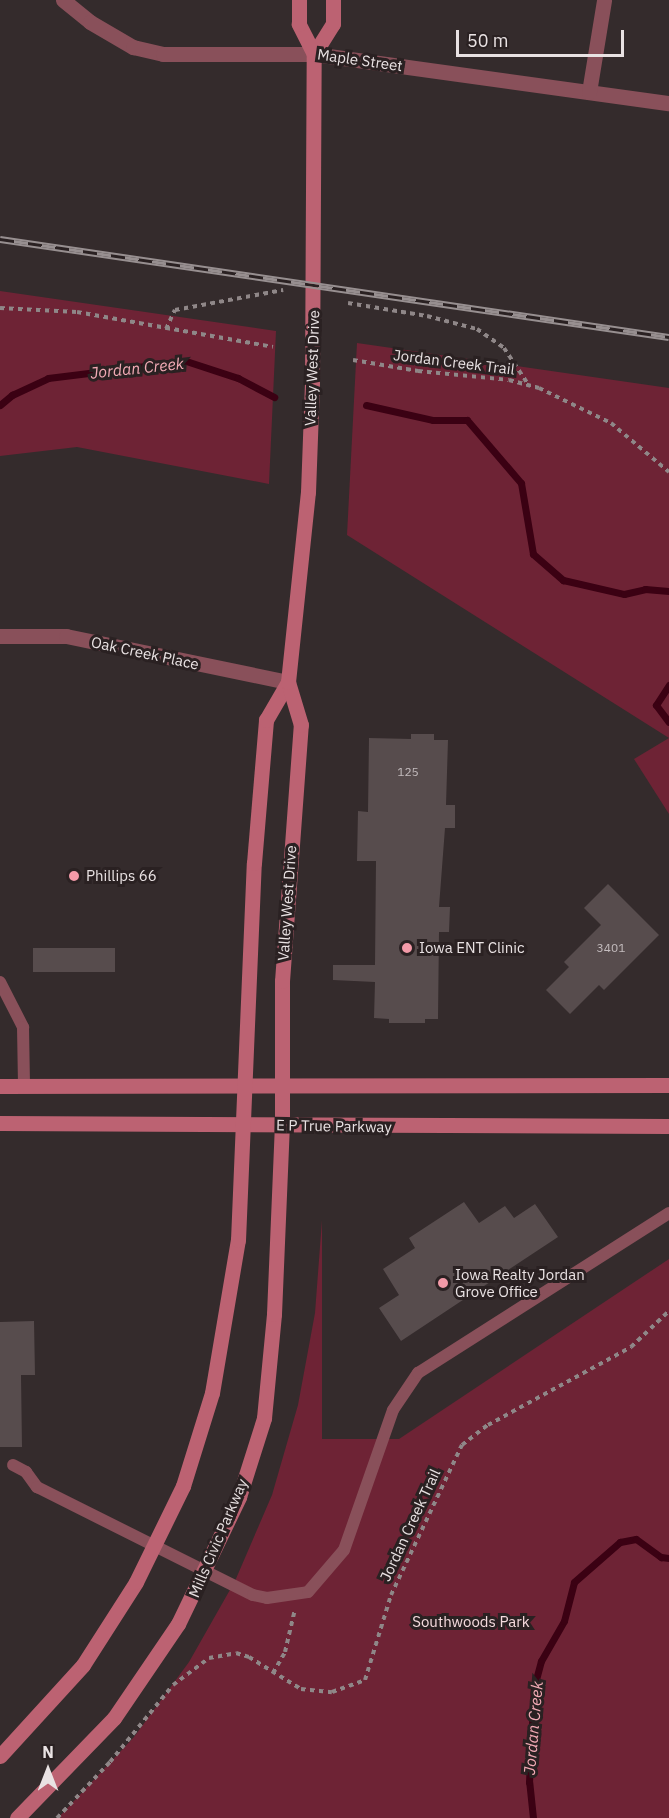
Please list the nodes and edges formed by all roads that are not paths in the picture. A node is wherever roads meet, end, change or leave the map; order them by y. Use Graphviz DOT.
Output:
graph roads {
  1 [pos="63,0"];
  2 [pos="299,0"];
  3 [pos="333,0"];
  4 [pos="604,0"];
  5 [pos="314,54"];
  6 [pos="589,92"];
  7 [pos="669,104"];
  8 [pos="0,636"];
  9 [pos="288,682"];
  10 [pos="0,982"];
  11 [pos="281,1084"];
  12 [pos="669,1085"];
  13 [pos="0,1086"];
  14 [pos="24,1086"];
  15 [pos="246,1086"];
  16 [pos="244,1122"];
  17 [pos="0,1123"];
  18 [pos="282,1126"];
  19 [pos="669,1126"];
  20 [pos="669,1213"];
  21 [pos="13,1465"];
  22 [pos="154,1548"];
  23 [pos="206,1572"];
  24 [pos="0,1756"];
  25 [pos="16,1818"];
  1 -- 5 [label="street, Maple Street"];
  2 -- 5 [label="main road, Valley West Drive"];
  3 -- 5 [label="main road"];
  4 -- 6 [label="street"];
  5 -- 6 [label="street, Maple Street"];
  5 -- 9 [label="main road, Valley West Drive"];
  6 -- 7 [label="street, Maple Street"];
  8 -- 9 [label="street, Oak Creek Place"];
  9 -- 11 [label="main road, Valley West Drive"];
  9 -- 15 [label="main road, Valley West Drive"];
  10 -- 14 [label="lane"];
  11 -- 12 [label="main road"];
  11 -- 15 [label="main road"];
  11 -- 18 [label="main road, Valley West Drive"];
  13 -- 14 [label="main road"];
  14 -- 15 [label="main road"];
  15 -- 16 [label="main road, Valley West Drive"];
  16 -- 17 [label="main road, E P True Parkway"];
  16 -- 18 [label="main road, E P True Parkway"];
  16 -- 22 [label="main road"];
  18 -- 19 [label="main road, E P True Parkway"];
  18 -- 23 [label="main road, Mills Civic Parkway"];
  20 -- 23 [label="lane"];
  21 -- 22 [label="lane"];
  22 -- 23 [label="lane"];
  22 -- 24 [label="main road"];
  23 -- 25 [label="main road, Mills Civic Parkway"];
}
